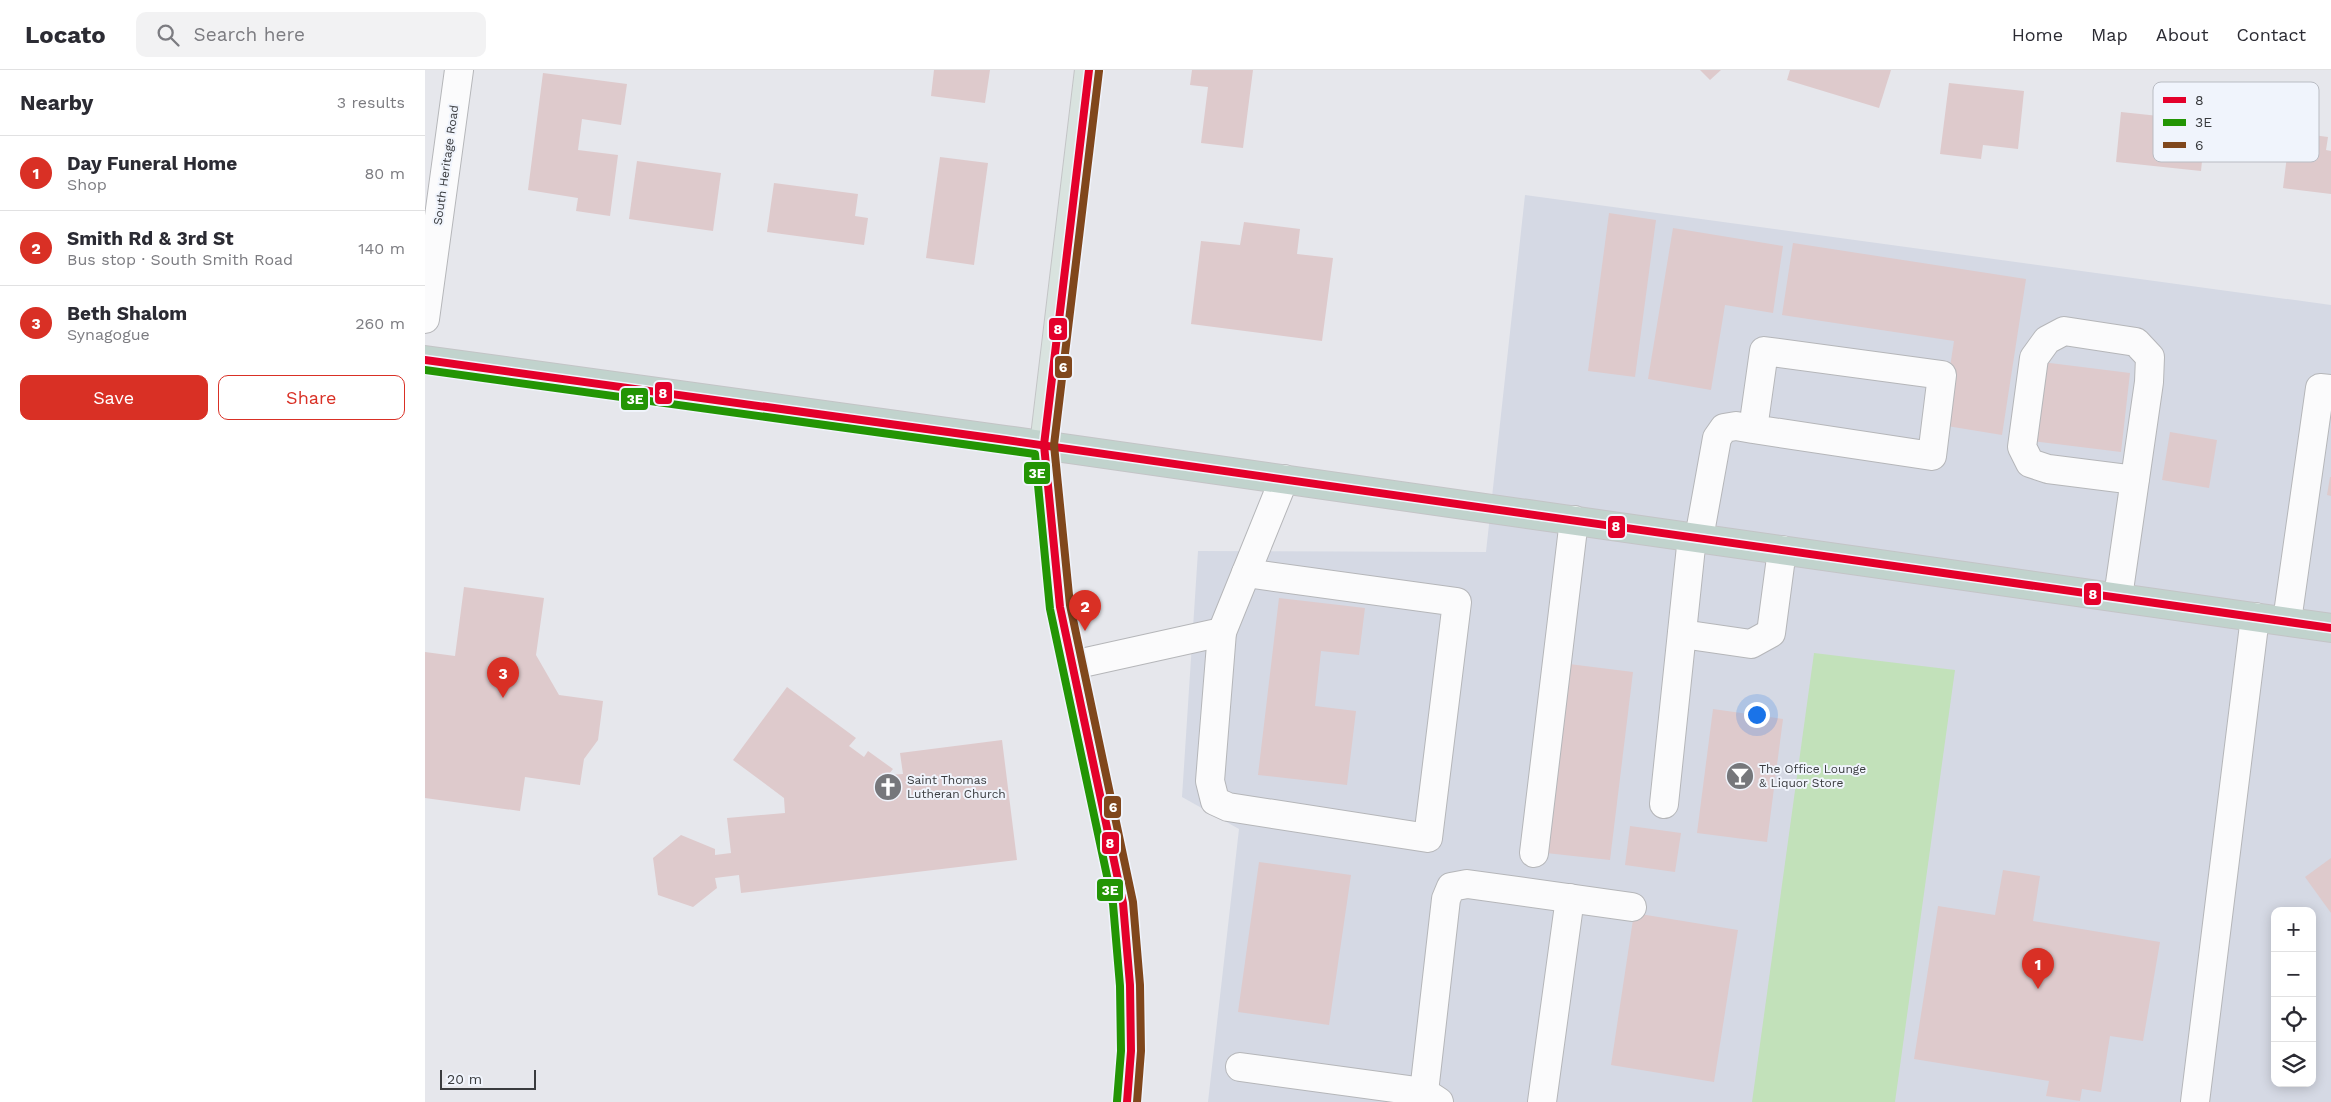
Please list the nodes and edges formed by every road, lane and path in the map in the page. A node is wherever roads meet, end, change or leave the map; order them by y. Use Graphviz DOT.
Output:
graph roads {
  1 [pos="459,70"];
  2 [pos="1089,70"];
  3 [pos="425,319"];
  4 [pos="425,360"];
  5 [pos="2331,389"];
  6 [pos="1753,429"];
  7 [pos="1044,445"];
  8 [pos="1284,479"];
  9 [pos="2135,480"];
  10 [pos="1574,520"];
  11 [pos="1695,538"];
  12 [pos="1782,550"];
  13 [pos="1246,573"];
  14 [pos="2118,597"];
  15 [pos="2255,617"];
  16 [pos="2287,621"];
  17 [pos="2331,628"];
  18 [pos="1222,632"];
  19 [pos="1682,634"];
  20 [pos="1073,665"];
  21 [pos="1665,804"];
  22 [pos="1534,852"];
  23 [pos="1570,898"];
  24 [pos="1632,907"];
  25 [pos="1240,1066"];
  26 [pos="1432,1097"];
  27 [pos="1127,1102"];
  28 [pos="1542,1102"];
  29 [pos="2195,1102"];
  1 -- 3 [label="street, South Heritage Road"];
  2 -- 7 [label="main road"];
  4 -- 7 [label="highway"];
  5 -- 16 [label="street"];
  6 -- 6 [label="street"];
  6 -- 11 [label="street"];
  7 -- 8 [label="highway"];
  7 -- 20 [label="main road"];
  8 -- 10 [label="highway"];
  8 -- 13 [label="street"];
  9 -- 9 [label="street"];
  9 -- 14 [label="street"];
  10 -- 11 [label="highway"];
  10 -- 22 [label="street"];
  11 -- 12 [label="highway"];
  11 -- 19 [label="street"];
  12 -- 14 [label="highway"];
  12 -- 19 [label="street"];
  13 -- 18 [label="street"];
  13 -- 18 [label="street"];
  14 -- 15 [label="highway"];
  15 -- 16 [label="highway"];
  15 -- 29 [label="street"];
  16 -- 17 [label="highway"];
  18 -- 20 [label="street"];
  19 -- 21 [label="street"];
  20 -- 27 [label="main road"];
  23 -- 24 [label="street"];
  23 -- 26 [label="street"];
  23 -- 28 [label="street"];
  25 -- 26 [label="street"];
}
